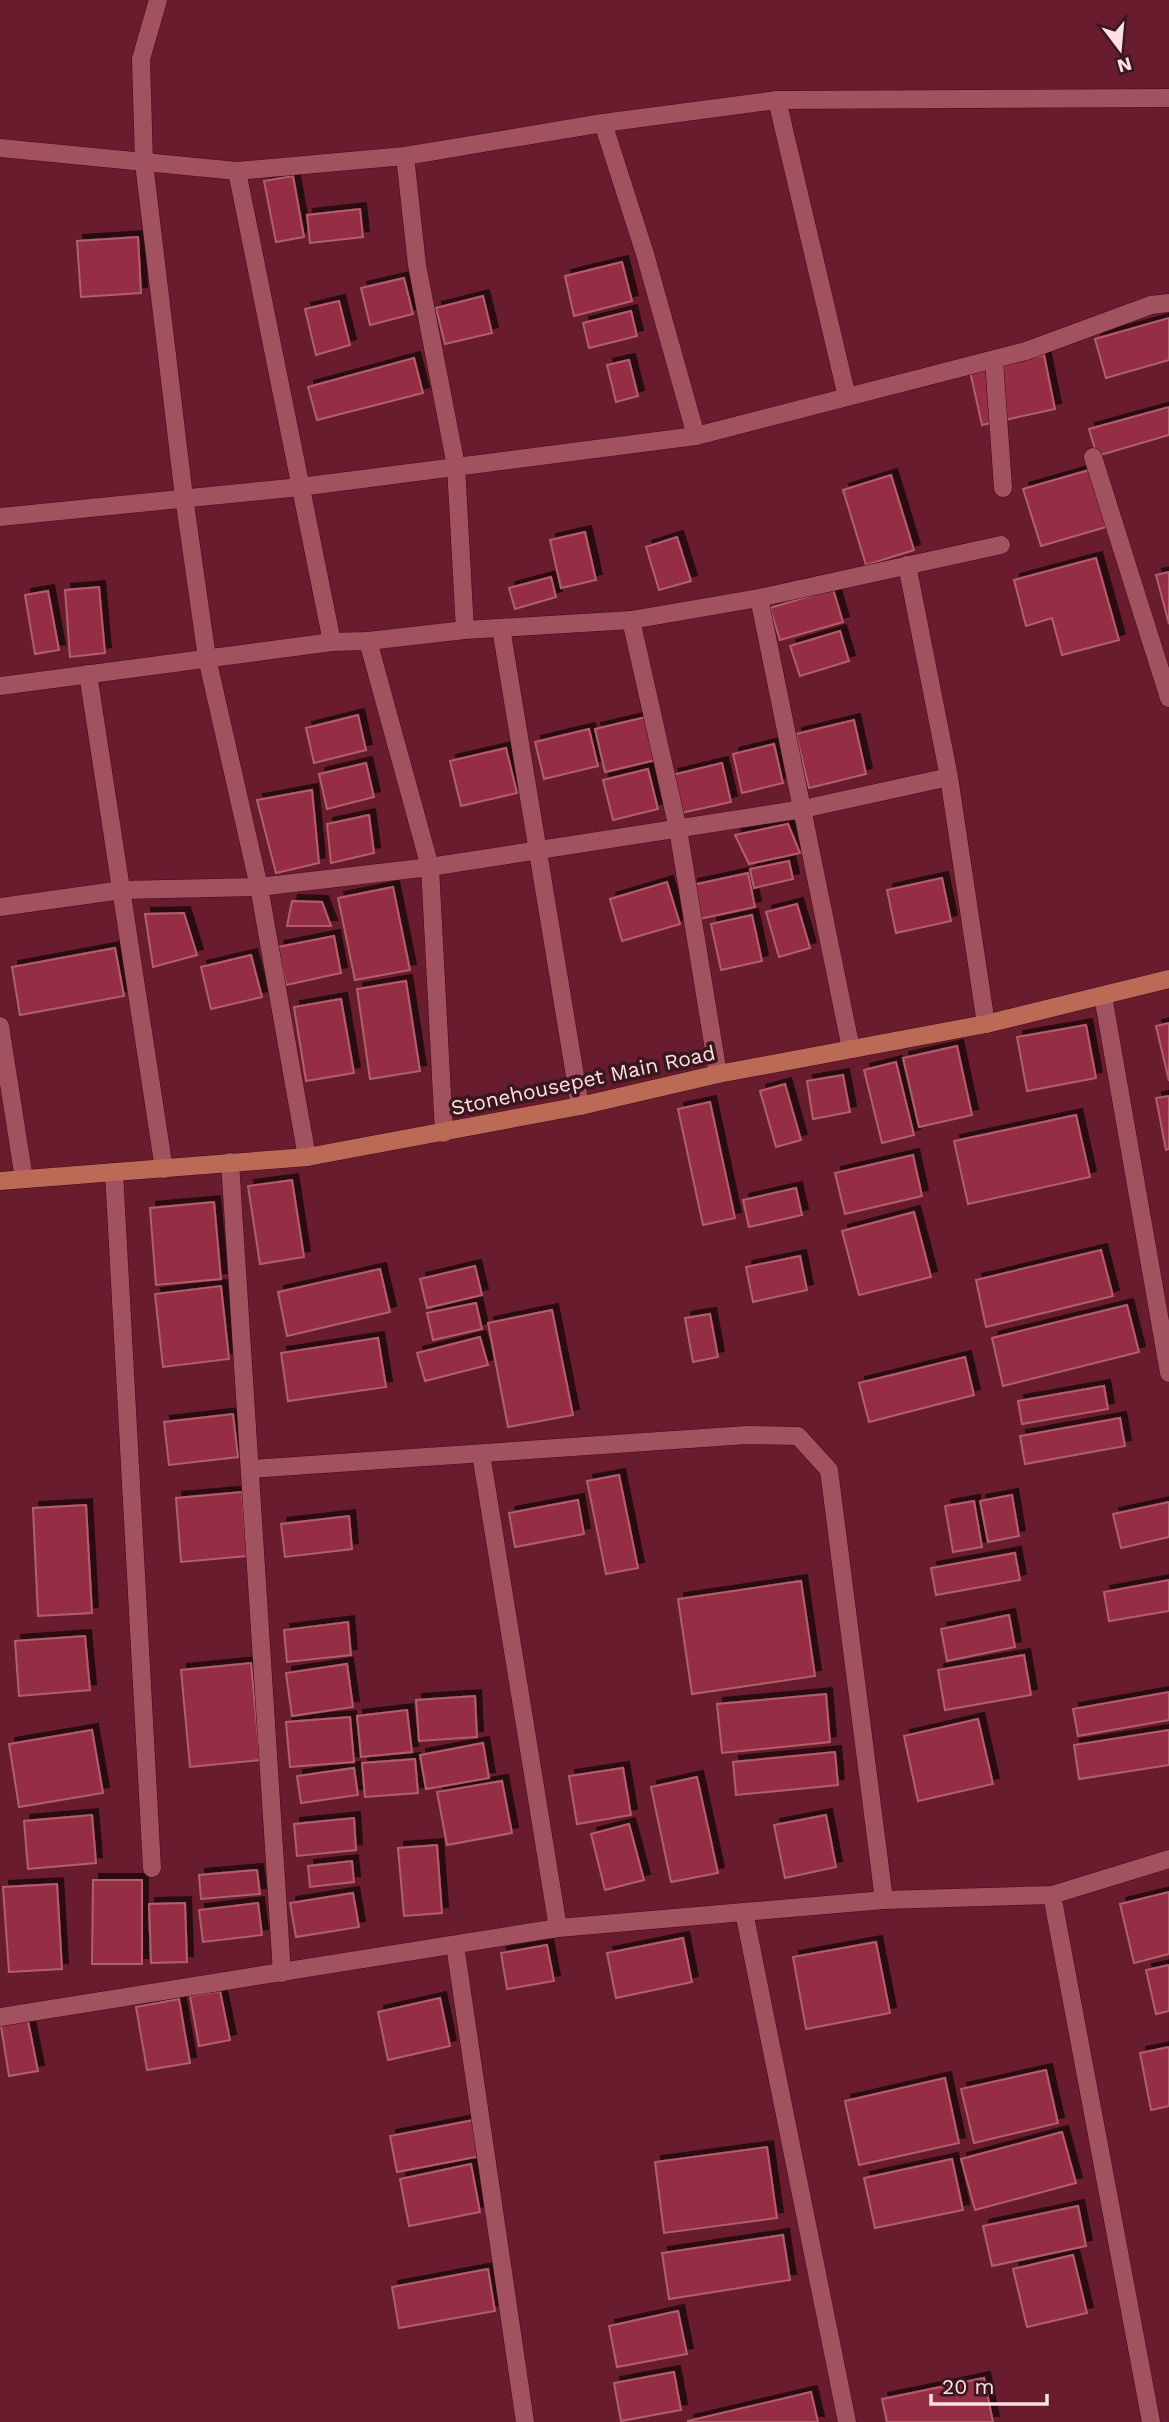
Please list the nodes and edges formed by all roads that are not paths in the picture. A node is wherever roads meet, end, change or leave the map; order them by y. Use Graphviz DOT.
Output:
graph roads {
  1 [pos="158,0"];
  2 [pos="1169,98"];
  3 [pos="778,100"];
  4 [pos="603,123"];
  5 [pos="0,148"];
  6 [pos="405,156"];
  7 [pos="144,163"];
  8 [pos="237,171"];
  9 [pos="1169,303"];
  10 [pos="994,360"];
  11 [pos="847,397"];
  12 [pos="695,436"];
  13 [pos="1093,457"];
  14 [pos="456,466"];
  15 [pos="300,487"];
  16 [pos="1003,488"];
  17 [pos="184,497"];
  18 [pos="0,517"];
  19 [pos="1001,545"];
  20 [pos="907,565"];
  21 [pos="759,597"];
  22 [pos="631,620"];
  23 [pos="501,628"];
  24 [pos="466,630"];
  25 [pos="368,641"];
  26 [pos="332,642"];
  27 [pos="207,658"];
  28 [pos="88,674"];
  29 [pos="0,686"];
  30 [pos="1169,698"];
  31 [pos="948,778"];
  32 [pos="803,809"];
  33 [pos="677,829"];
  34 [pos="536,851"];
  35 [pos="430,867"];
  36 [pos="259,887"];
  37 [pos="122,890"];
  38 [pos="0,907"];
  39 [pos="1169,979"];
  40 [pos="1102,996"];
  41 [pos="986,1024"];
  42 [pos="0,1026"];
  43 [pos="851,1049"];
  44 [pos="718,1074"];
  45 [pos="580,1107"];
  46 [pos="444,1133"];
  47 [pos="307,1157"];
  48 [pos="230,1162"];
  49 [pos="164,1169"];
  50 [pos="114,1172"];
  51 [pos="24,1179"];
  52 [pos="0,1181"];
  53 [pos="1169,1373"];
  54 [pos="481,1454"];
  55 [pos="251,1469"];
  56 [pos="1169,1859"];
  57 [pos="152,1868"];
  58 [pos="1052,1895"];
  59 [pos="884,1900"];
  60 [pos="744,1912"];
  61 [pos="558,1928"];
  62 [pos="455,1945"];
  63 [pos="282,1973"];
  64 [pos="0,2017"];
  65 [pos="525,2422"];
  66 [pos="846,2422"];
  67 [pos="1151,2422"];
  1 -- 7 [label="street"];
  2 -- 3 [label="street"];
  3 -- 4 [label="street"];
  3 -- 11 [label="street"];
  4 -- 6 [label="street"];
  4 -- 12 [label="street"];
  5 -- 7 [label="street"];
  6 -- 8 [label="street"];
  6 -- 14 [label="street"];
  7 -- 8 [label="street"];
  7 -- 17 [label="street"];
  8 -- 15 [label="street"];
  9 -- 10 [label="street"];
  10 -- 11 [label="street"];
  10 -- 16 [label="street"];
  11 -- 12 [label="street"];
  12 -- 14 [label="street"];
  13 -- 30 [label="street"];
  14 -- 15 [label="street"];
  14 -- 24 [label="street"];
  15 -- 17 [label="street"];
  15 -- 26 [label="street"];
  17 -- 18 [label="street"];
  17 -- 27 [label="street"];
  19 -- 20 [label="street"];
  20 -- 21 [label="street"];
  20 -- 31 [label="street"];
  21 -- 22 [label="street"];
  21 -- 32 [label="street"];
  22 -- 23 [label="street"];
  22 -- 33 [label="street"];
  23 -- 24 [label="street"];
  23 -- 34 [label="street"];
  24 -- 25 [label="street"];
  25 -- 26 [label="street"];
  25 -- 35 [label="street"];
  26 -- 27 [label="street"];
  27 -- 28 [label="street"];
  27 -- 36 [label="street"];
  28 -- 29 [label="street"];
  28 -- 37 [label="street"];
  31 -- 32 [label="street"];
  31 -- 41 [label="street"];
  32 -- 33 [label="street"];
  32 -- 43 [label="street"];
  33 -- 34 [label="street"];
  33 -- 44 [label="street"];
  34 -- 35 [label="street"];
  34 -- 45 [label="street"];
  35 -- 36 [label="street"];
  35 -- 46 [label="street"];
  36 -- 37 [label="street"];
  36 -- 47 [label="street"];
  37 -- 38 [label="street"];
  37 -- 49 [label="street"];
  39 -- 40 [label="main road, Stonehousepet Main Road"];
  40 -- 41 [label="main road, Stonehousepet Main Road"];
  40 -- 53 [label="street"];
  41 -- 43 [label="main road, Stonehousepet Main Road"];
  42 -- 51 [label="street"];
  43 -- 44 [label="main road, Stonehousepet Main Road"];
  44 -- 45 [label="main road, Stonehousepet Main Road"];
  45 -- 46 [label="main road, Stonehousepet Main Road"];
  46 -- 47 [label="main road, Stonehousepet Main Road"];
  47 -- 48 [label="main road, Stonehousepet Main Road"];
  48 -- 49 [label="main road, Stonehousepet Main Road"];
  48 -- 55 [label="street"];
  49 -- 50 [label="main road, Stonehousepet Main Road"];
  50 -- 51 [label="main road, Stonehousepet Main Road"];
  50 -- 57 [label="street"];
  51 -- 52 [label="main road, Stonehousepet Main Road"];
  54 -- 55 [label="street"];
  54 -- 59 [label="street"];
  54 -- 61 [label="street"];
  55 -- 63 [label="street"];
  56 -- 58 [label="street"];
  58 -- 59 [label="street"];
  58 -- 67 [label="street"];
  59 -- 60 [label="street"];
  60 -- 61 [label="street"];
  60 -- 66 [label="street"];
  61 -- 62 [label="street"];
  62 -- 63 [label="street"];
  62 -- 65 [label="street"];
  63 -- 64 [label="street"];
}
